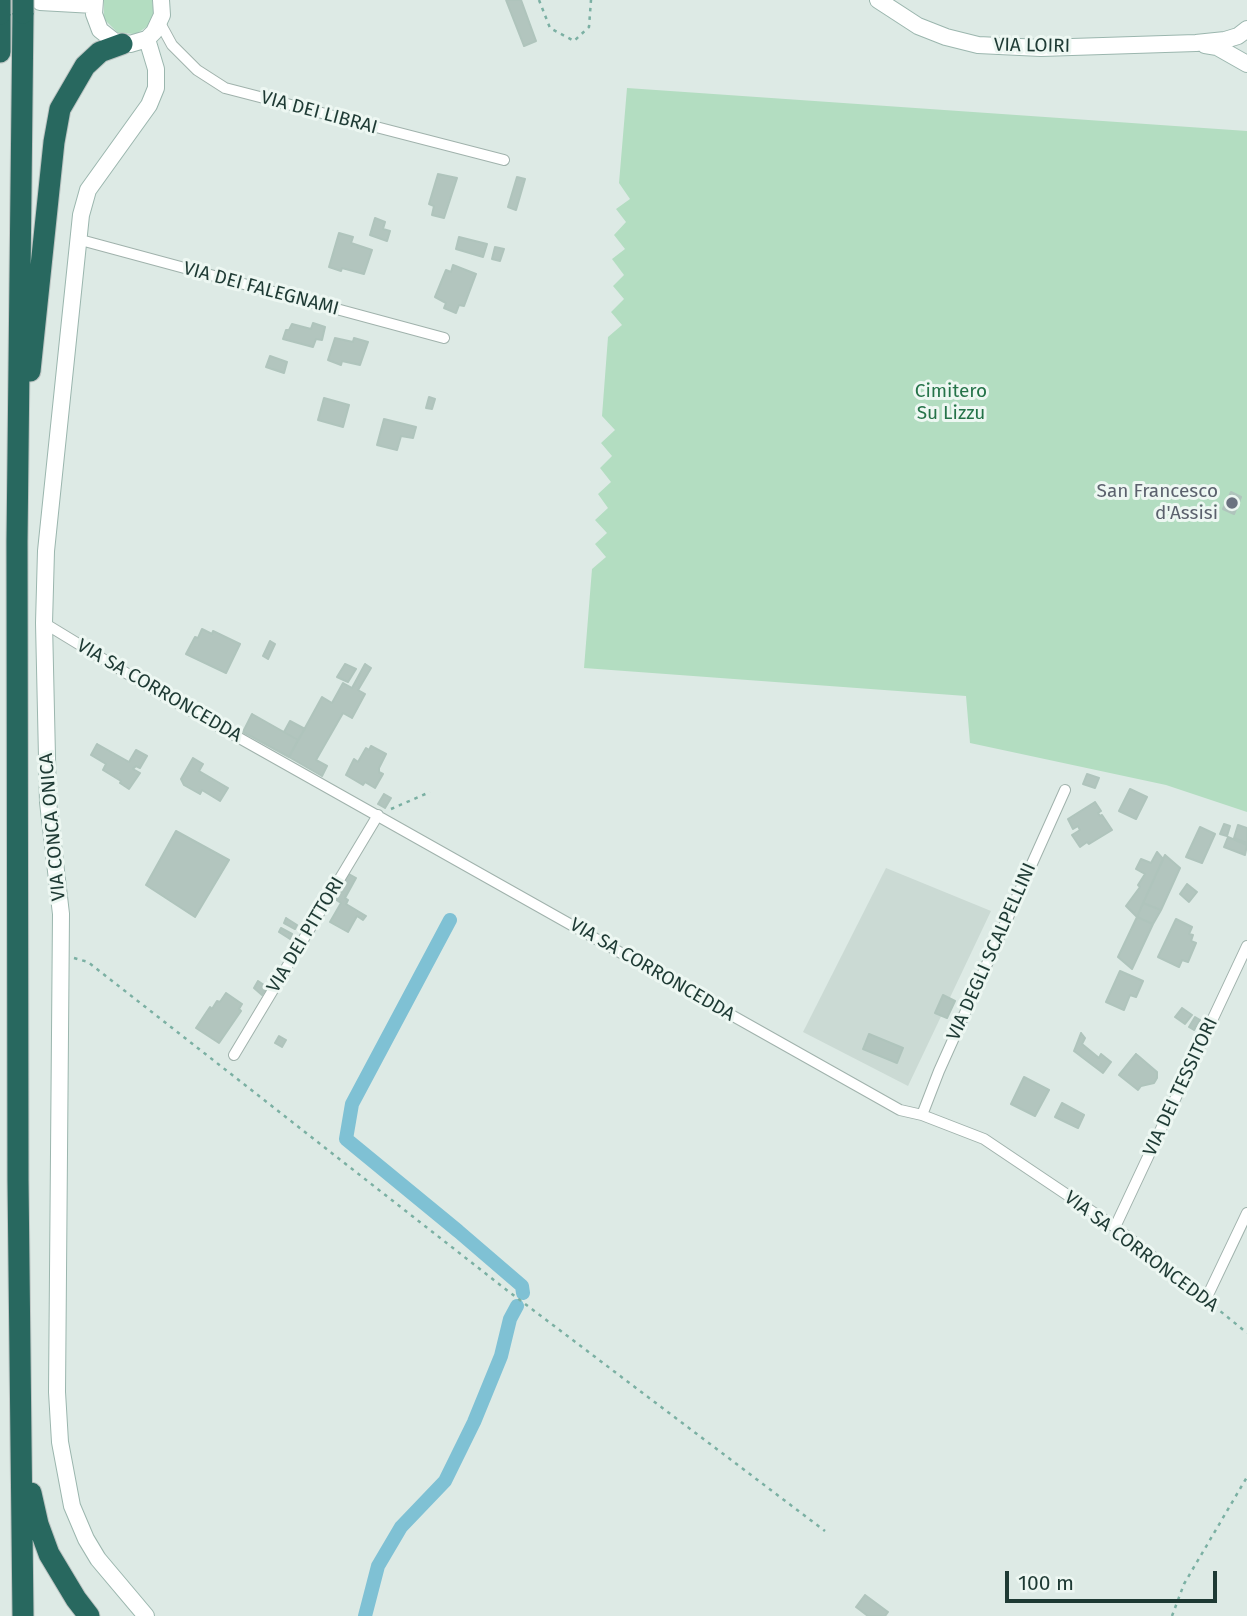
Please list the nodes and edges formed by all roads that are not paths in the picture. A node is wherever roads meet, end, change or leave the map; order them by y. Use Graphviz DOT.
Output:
graph roads {
  1 [pos="0,0"];
  2 [pos="161,0"];
  3 [pos="878,0"];
  4 [pos="94,3"];
  5 [pos="28,5"];
  6 [pos="0,14"];
  7 [pos="160,23"];
  8 [pos="1247,29"];
  9 [pos="1247,37"];
  10 [pos="146,39"];
  11 [pos="1196,43"];
  12 [pos="122,44"];
  13 [pos="0,52"];
  14 [pos="1247,57"];
  15 [pos="1247,64"];
  16 [pos="504,160"];
  17 [pos="77,239"];
  18 [pos="444,338"];
  19 [pos="18,474"];
  20 [pos="44,623"];
  21 [pos="1065,790"];
  22 [pos="378,814"];
  23 [pos="1247,946"];
  24 [pos="234,1055"];
  25 [pos="922,1115"];
  26 [pos="1247,1213"];
  27 [pos="1115,1227"];
  28 [pos="22,1429"];
  29 [pos="23,1616"];
  30 [pos="89,1616"];
  31 [pos="146,1616"];
  1 -- 6 [label="highway, bridge"];
  2 -- 7 [label="street"];
  3 -- 11 [label="street, VIA LOIRI"];
  4 -- 5 [label="street"];
  4 -- 12 [label="street"];
  5 -- 19 [label="highway"];
  6 -- 13 [label="highway"];
  7 -- 10 [label="street"];
  7 -- 16 [label="street, VIA DEI LIBRAI"];
  8 -- 11 [label="street, VIA LOIRI"];
  9 -- 14 [label="street"];
  10 -- 12 [label="street"];
  10 -- 17 [label="street, VIA CONCA ONICA"];
  11 -- 15 [label="street, VIA LOIRI"];
  12 -- 19 [label="highway"];
  17 -- 18 [label="street, VIA DEI FALEGNAMI"];
  17 -- 20 [label="street, VIA CONCA ONICA"];
  19 -- 28 [label="highway"];
  20 -- 22 [label="street, VIA SA CORRONCEDDA"];
  20 -- 31 [label="street, VIA CONCA ONICA"];
  21 -- 25 [label="street, VIA DEGLI SCALPELLINI"];
  22 -- 24 [label="street, VIA DEI PITTORI"];
  22 -- 25 [label="street, VIA SA CORRONCEDDA"];
  23 -- 27 [label="street, VIA DEI TESSITORI"];
  25 -- 27 [label="street, VIA SA CORRONCEDDA"];
  26 -- 27 [label="street, VIA SA CORRONCEDDA"];
  28 -- 29 [label="highway"];
  28 -- 30 [label="highway"];
}
